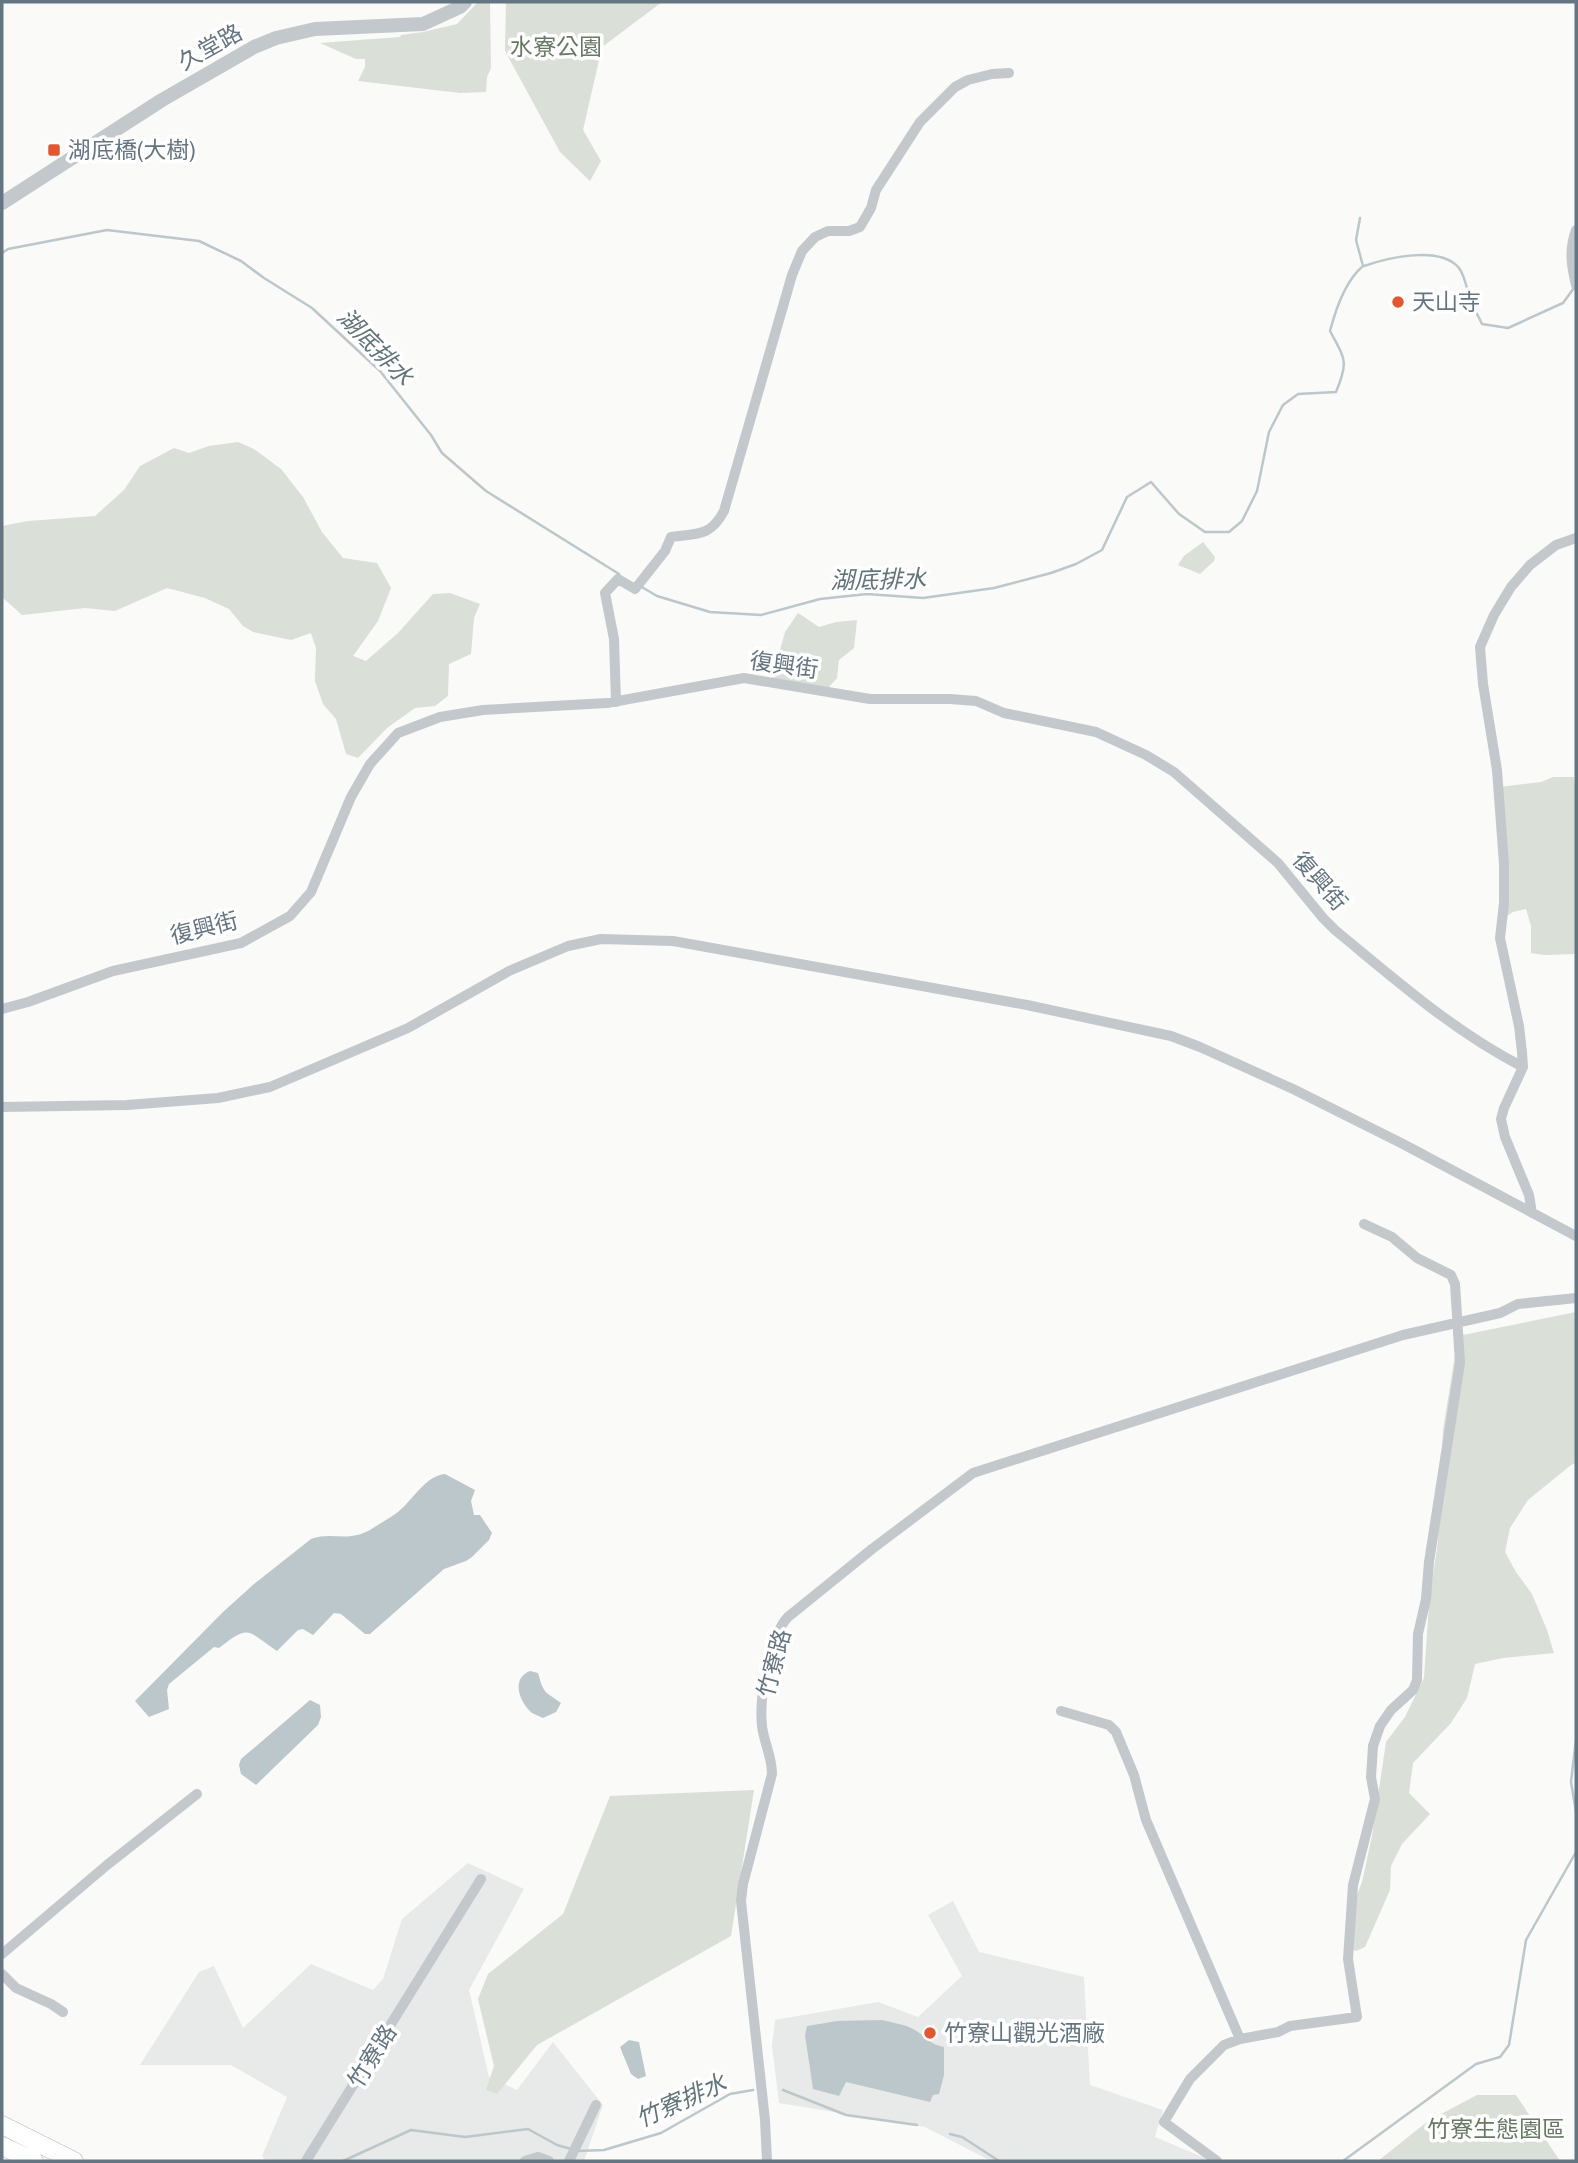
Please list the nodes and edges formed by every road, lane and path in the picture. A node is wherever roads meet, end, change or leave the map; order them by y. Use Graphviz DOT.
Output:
graph roads {
  1 [pos="465,2"];
  2 [pos="1009,74"];
  3 [pos="2,202"];
  4 [pos="1576,230"];
  5 [pos="1575,281"];
  6 [pos="1576,538"];
  7 [pos="616,702"];
  8 [pos="2,1009"];
  9 [pos="1522,1067"];
  10 [pos="2,1107"];
  11 [pos="1532,1213"];
  12 [pos="1364,1224"];
  13 [pos="1576,1236"];
  14 [pos="1576,1298"];
  15 [pos="1458,1323"];
  16 [pos="1061,1711"];
  17 [pos="197,1794"];
  18 [pos="481,1879"];
  19 [pos="2,1954"];
  20 [pos="2,1975"];
  21 [pos="63,2012"];
  22 [pos="1240,2039"];
  23 [pos="596,2105"];
  24 [pos="2,2125"];
  25 [pos="2,2146"];
  26 [pos="34,2161"];
  27 [pos="74,2161"];
  28 [pos="306,2161"];
  29 [pos="525,2161"];
  30 [pos="550,2161"];
  31 [pos="569,2161"];
  32 [pos="767,2161"];
  33 [pos="1217,2161"];
  1 -- 3 [label="street, 久堂路"];
  2 -- 7 [label="street"];
  4 -- 5 [label="street"];
  6 -- 9 [label="street"];
  7 -- 8 [label="street, 復興街"];
  7 -- 9 [label="street, 復興街"];
  9 -- 11 [label="street"];
  10 -- 11 [label="street"];
  11 -- 13 [label="street"];
  12 -- 15 [label="street"];
  14 -- 15 [label="street, 竹寮路"];
  15 -- 22 [label="street"];
  15 -- 32 [label="street, 竹寮路"];
  16 -- 22 [label="street"];
  17 -- 19 [label="street"];
  18 -- 28 [label="street, 竹寮路"];
  20 -- 21 [label="street"];
  22 -- 33 [label="street"];
  23 -- 31 [label="street"];
  24 -- 27 [label="main road"];
  25 -- 26 [label="main road"];
  29 -- 30 [label="street"];
}
